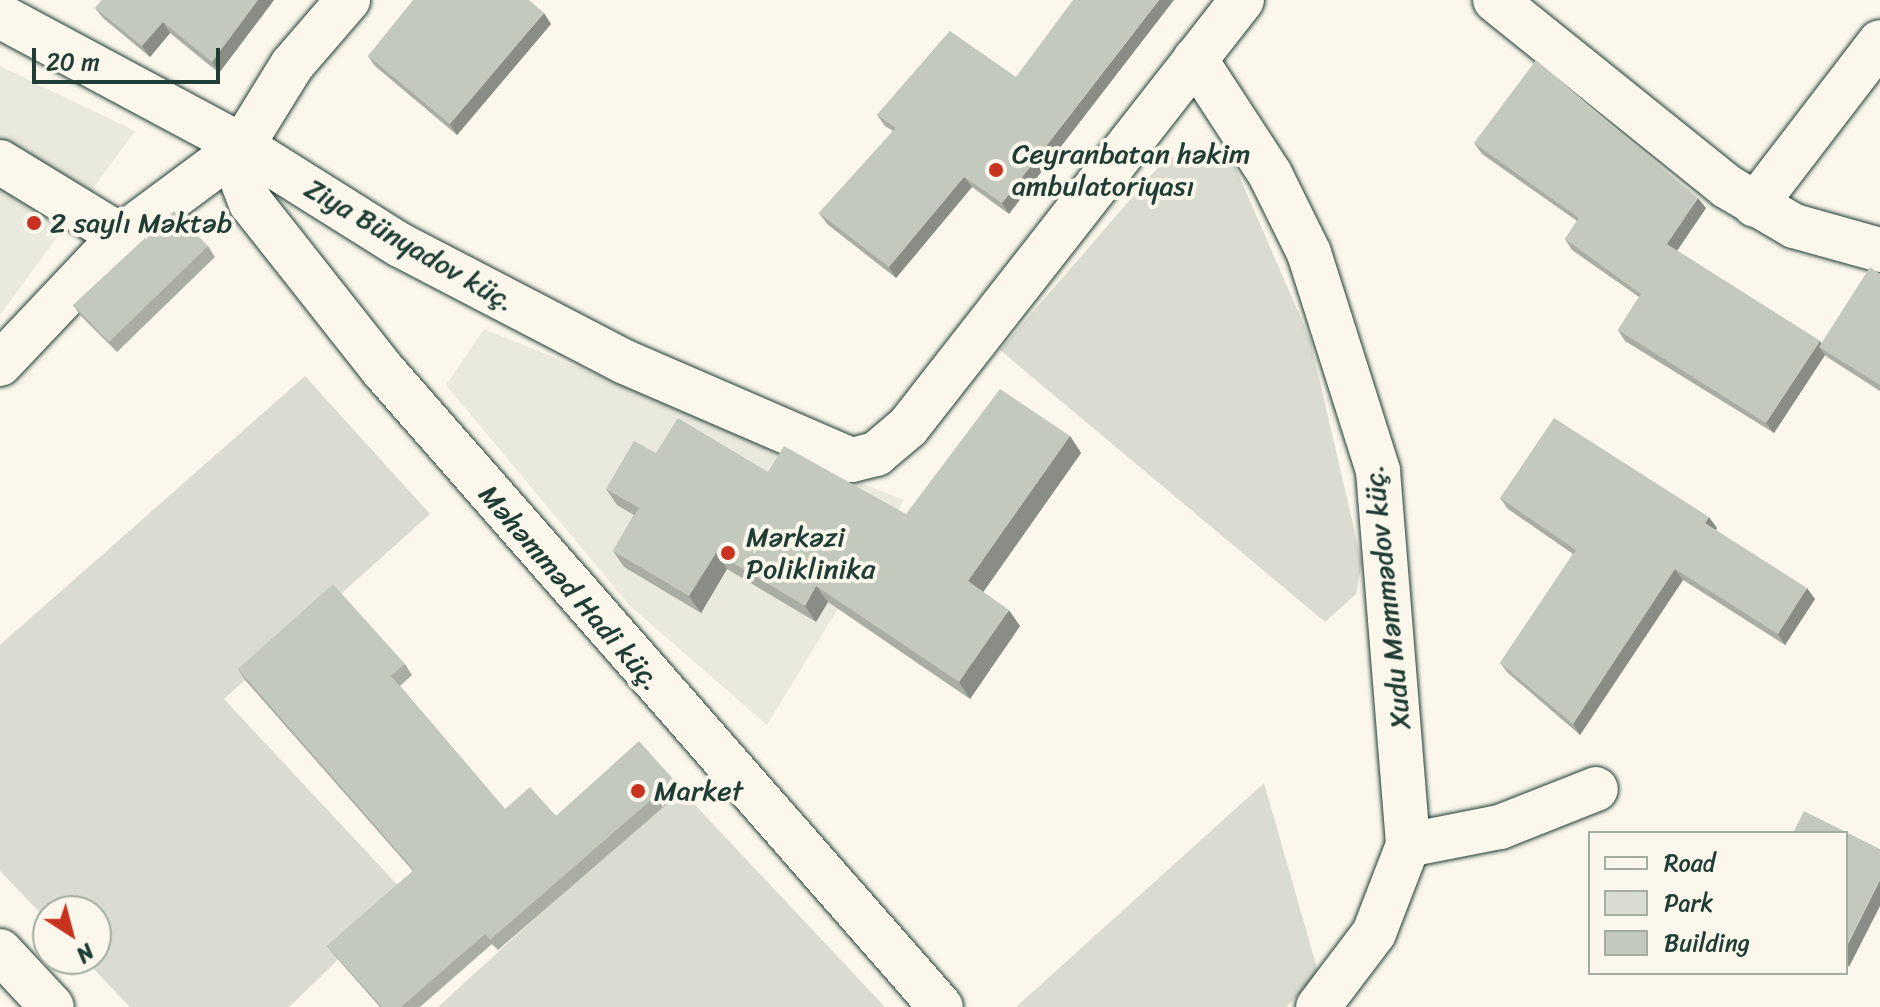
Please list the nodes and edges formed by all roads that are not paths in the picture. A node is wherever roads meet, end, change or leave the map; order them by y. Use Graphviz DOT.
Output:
graph roads {
  1 [pos="348,0"];
  2 [pos="1242,0"];
  3 [pos="1495,0"];
  4 [pos="0,16"];
  5 [pos="1880,42"];
  6 [pos="1195,59"];
  7 [pos="242,146"];
  8 [pos="0,162"];
  9 [pos="1755,205"];
  10 [pos="121,236"];
  11 [pos="1880,250"];
  12 [pos="0,364"];
  13 [pos="1596,789"];
  14 [pos="1408,845"];
  15 [pos="0,951"];
  16 [pos="52,1007"];
  17 [pos="941,1007"];
  18 [pos="1318,1007"];
  1 -- 7 [label="street"];
  2 -- 6 [label="street"];
  3 -- 9 [label="street"];
  4 -- 7 [label="street, Ziya Bünyadov küç."];
  5 -- 9 [label="street"];
  6 -- 7 [label="street, Ziya Bünyadov küç."];
  6 -- 14 [label="street, Xudu Məmmədov küç."];
  7 -- 10 [label="street"];
  7 -- 17 [label="street, Məhəmməd Hadi küç."];
  8 -- 10 [label="street"];
  9 -- 11 [label="street"];
  10 -- 12 [label="street"];
  13 -- 14 [label="street"];
  14 -- 18 [label="street, Xudu Məmmədov küç."];
  15 -- 16 [label="street"];
}
